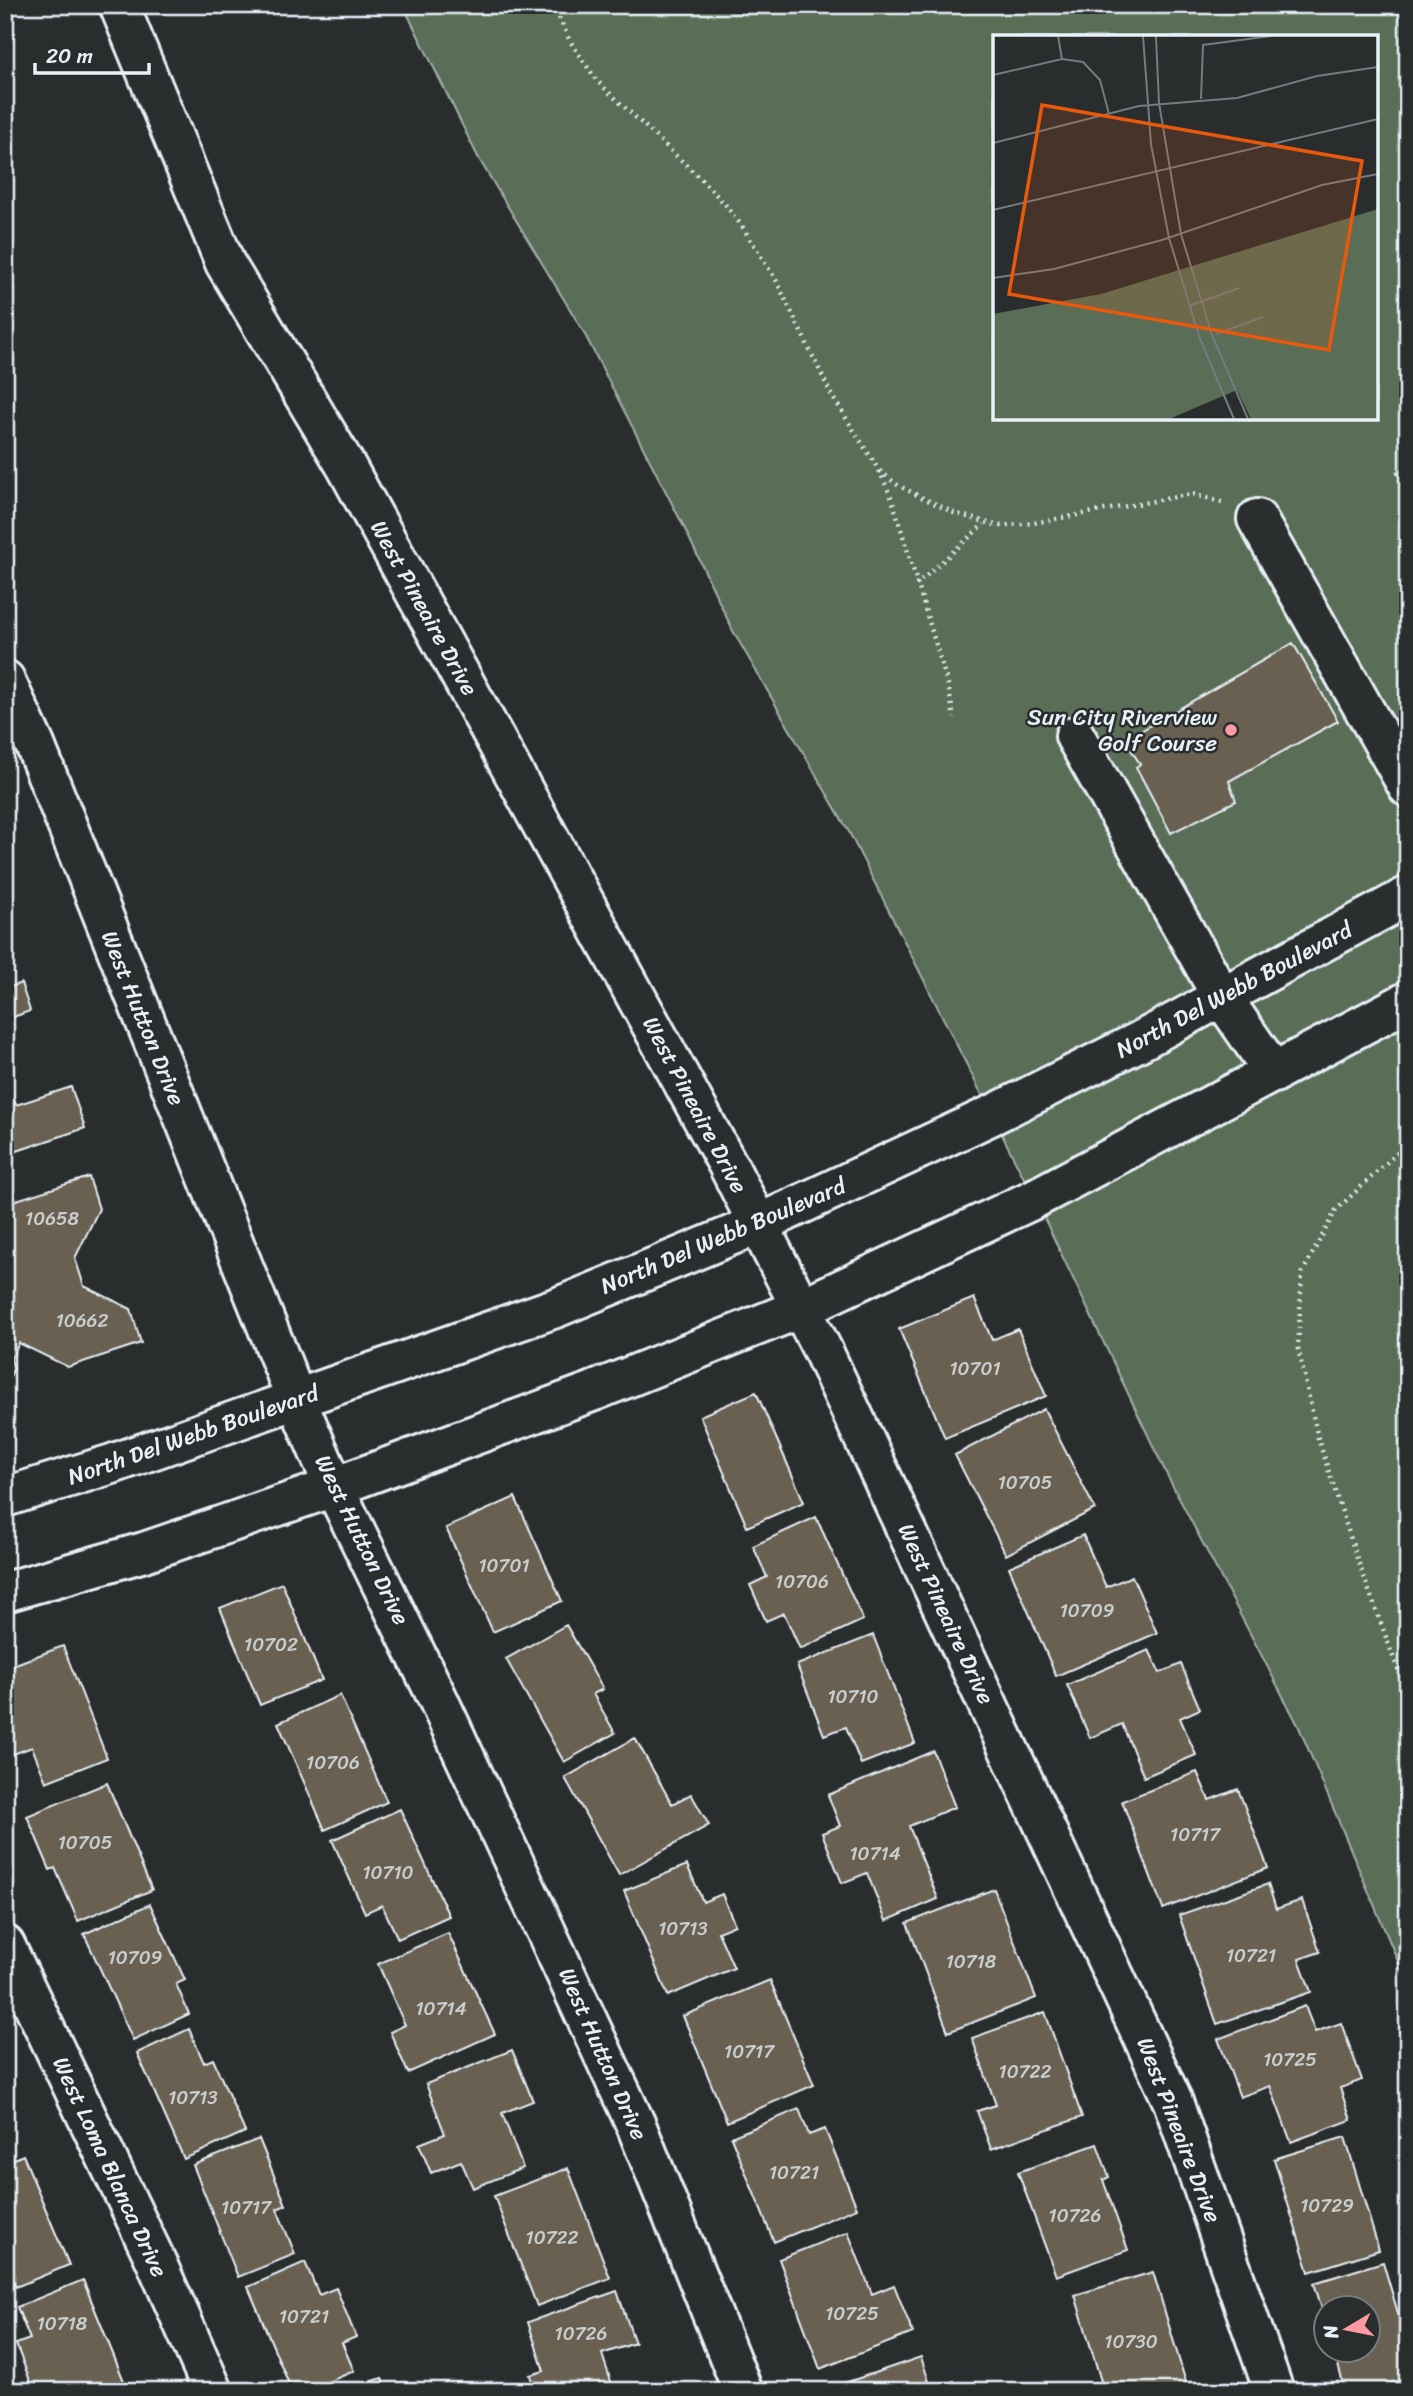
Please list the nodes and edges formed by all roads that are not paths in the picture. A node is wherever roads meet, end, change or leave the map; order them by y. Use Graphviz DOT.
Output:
graph roads {
  1 [pos="119,5"];
  2 [pos="1257,519"];
  3 [pos="5,680"];
  4 [pos="1075,736"];
  5 [pos="1408,787"];
  6 [pos="1408,896"];
  7 [pos="1222,997"];
  8 [pos="1408,1001"];
  9 [pos="1274,1073"];
  10 [pos="759,1224"];
  11 [pos="801,1308"];
  12 [pos="297,1401"];
  13 [pos="334,1488"];
  14 [pos="5,1497"];
  15 [pos="5,1592"];
  16 [pos="5,1945"];
  17 [pos="213,2391"];
  18 [pos="743,2391"];
  19 [pos="1274,2391"];
  1 -- 10 [label="street, West Pineaire Drive"];
  2 -- 5 [label="street"];
  3 -- 12 [label="street, West Hutton Drive"];
  4 -- 7 [label="street"];
  6 -- 7 [label="street, North Del Webb Boulevard"];
  7 -- 9 [label="street"];
  7 -- 10 [label="street, North Del Webb Boulevard"];
  8 -- 9 [label="street"];
  9 -- 11 [label="street"];
  10 -- 11 [label="street, West Pineaire Drive"];
  10 -- 12 [label="street, North Del Webb Boulevard"];
  11 -- 13 [label="street"];
  11 -- 19 [label="street, West Pineaire Drive"];
  12 -- 13 [label="street, West Hutton Drive"];
  12 -- 14 [label="street, North Del Webb Boulevard"];
  13 -- 15 [label="street"];
  13 -- 18 [label="street, West Hutton Drive"];
  16 -- 17 [label="street, West Loma Blanca Drive"];
}
